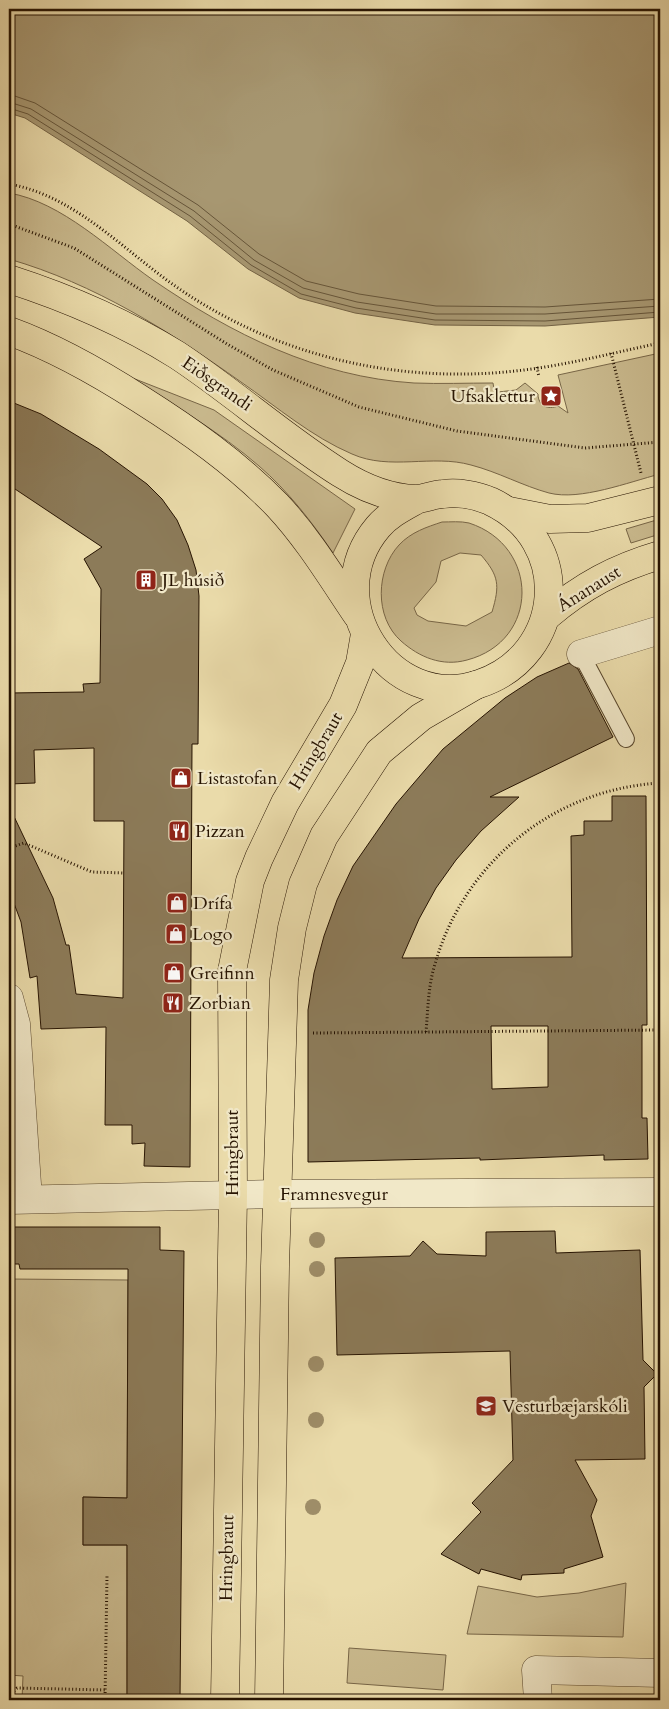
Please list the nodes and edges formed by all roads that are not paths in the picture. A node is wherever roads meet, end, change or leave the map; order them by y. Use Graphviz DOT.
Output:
graph roads {
  1 [pos="9,279"];
  2 [pos="9,331"];
  3 [pos="418,499"];
  4 [pos="660,500"];
  5 [pos="509,511"];
  6 [pos="660,555"];
  7 [pos="547,616"];
  8 [pos="361,625"];
  9 [pos="660,630"];
  10 [pos="581,654"];
  11 [pos="476,685"];
  12 [pos="626,739"];
  13 [pos="9,998"];
  14 [pos="660,1192"];
  15 [pos="233,1194"];
  16 [pos="278,1194"];
  17 [pos="18,1199"];
  18 [pos="660,1673"];
  19 [pos="225,1700"];
  20 [pos="269,1700"];
  21 [pos="538,1700"];
  1 -- 3 [label="main road, Eiðsgrandi"];
  2 -- 8 [label="main road"];
  3 -- 5 [label="main road"];
  3 -- 8 [label="main road"];
  4 -- 5 [label="main road"];
  5 -- 7 [label="main road"];
  6 -- 7 [label="main road, Ánanaust"];
  7 -- 11 [label="main road"];
  8 -- 11 [label="main road"];
  8 -- 15 [label="main road, Hringbraut"];
  9 -- 10 [label="street"];
  10 -- 12 [label="lane"];
  11 -- 16 [label="main road"];
  13 -- 17 [label="street"];
  14 -- 16 [label="street, Framnesvegur"];
  15 -- 16 [label="street, Framnesvegur"];
  15 -- 17 [label="street, Framnesvegur"];
  15 -- 19 [label="main road, Hringbraut"];
  16 -- 20 [label="main road"];
  18 -- 21 [label="street"];
}
